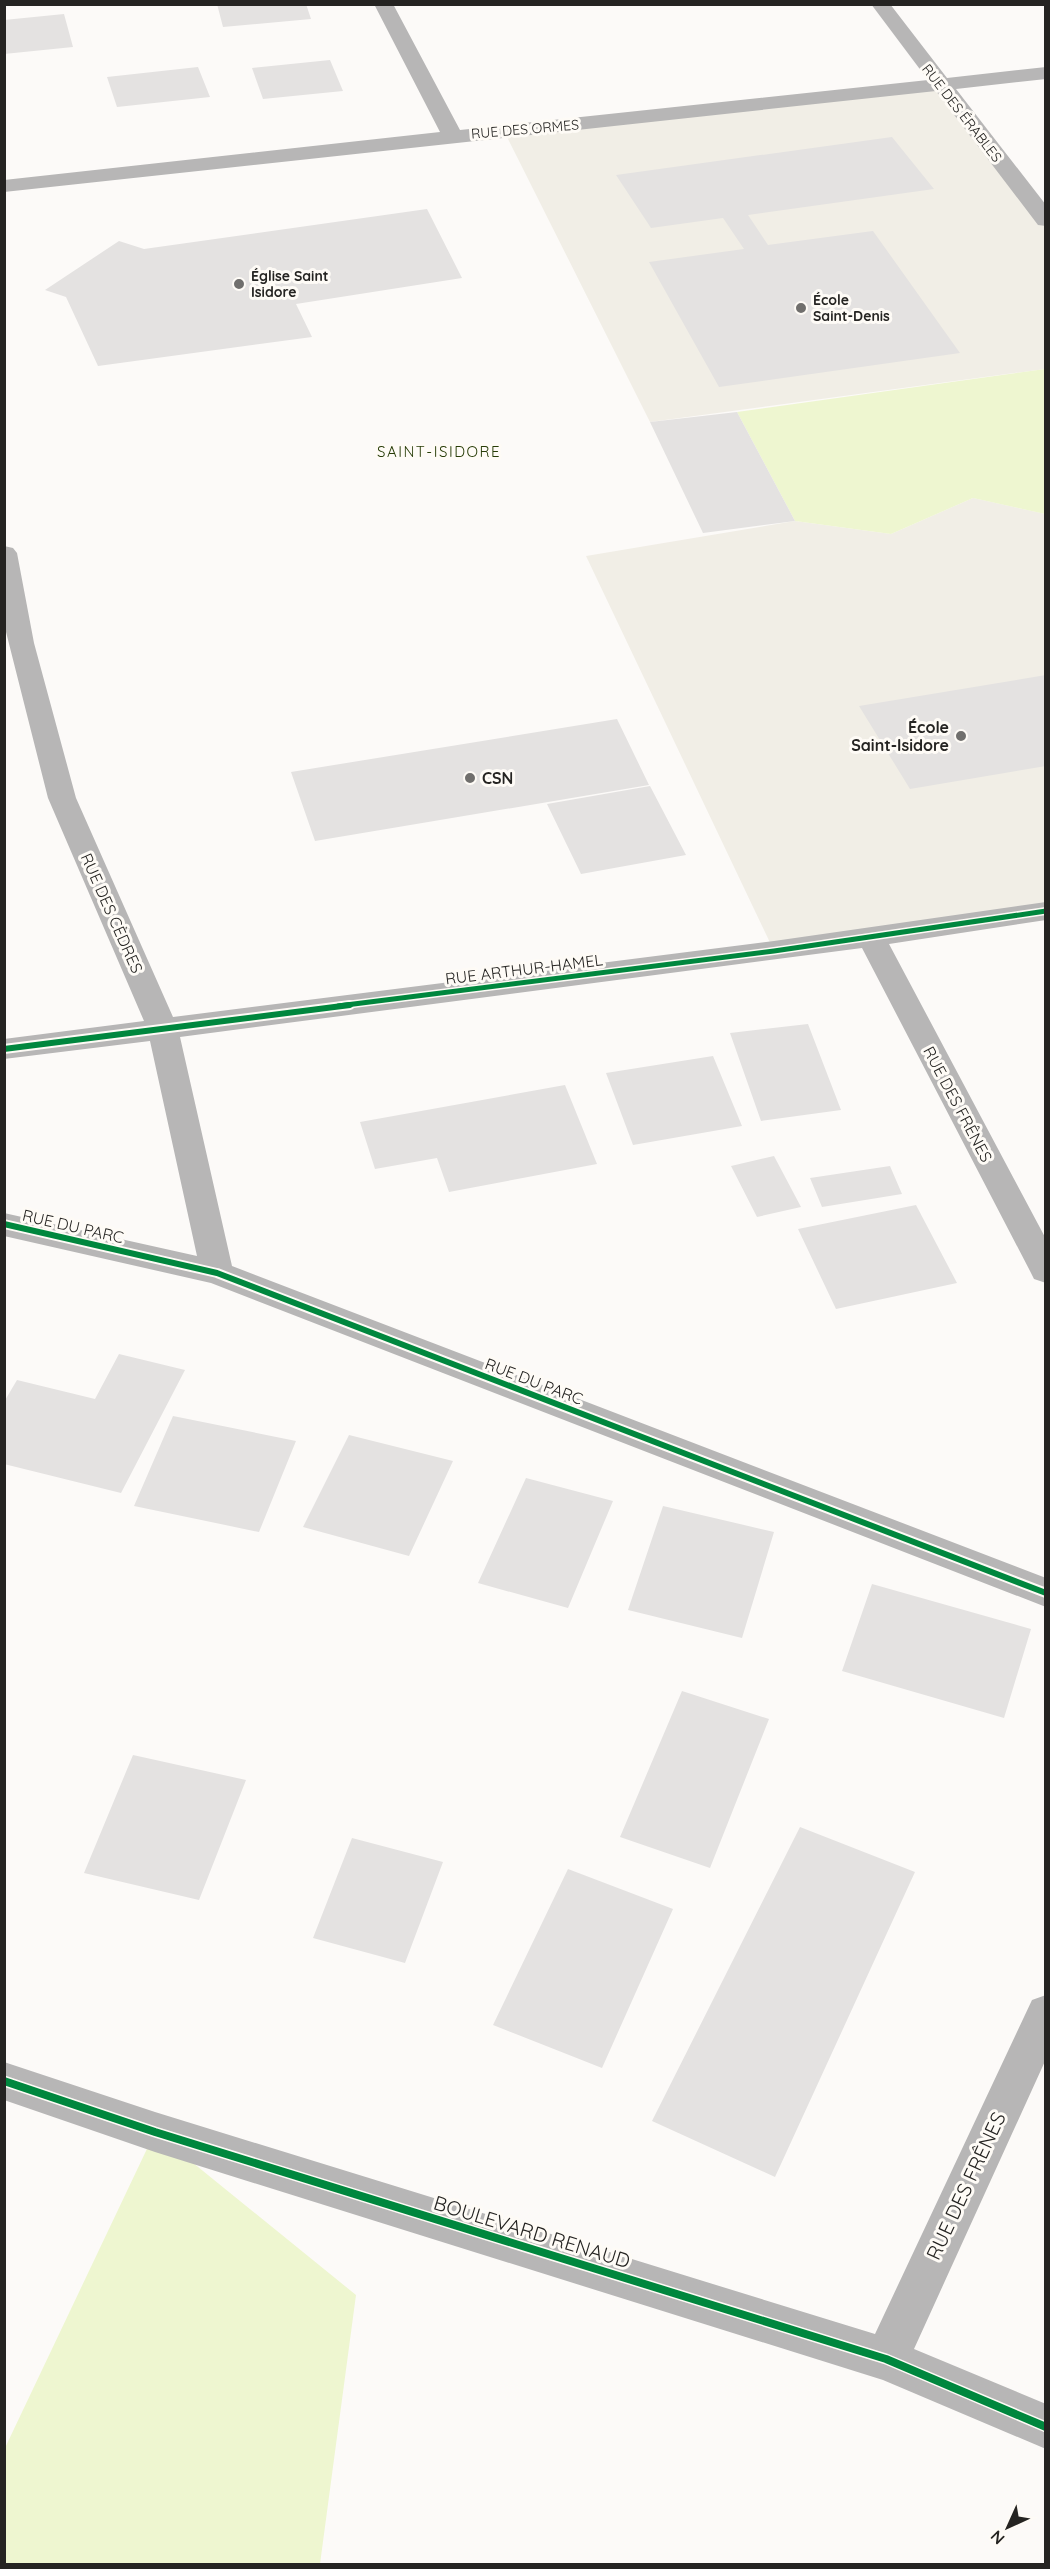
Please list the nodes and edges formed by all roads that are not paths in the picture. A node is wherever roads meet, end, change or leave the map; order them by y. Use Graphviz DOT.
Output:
graph roads {
  1 [pos="383,4"];
  2 [pos="880,4"];
  3 [pos="1046,73"];
  4 [pos="940,86"];
  5 [pos="452,135"];
  6 [pos="4,186"];
  7 [pos="1046,220"];
  8 [pos="4,553"];
  9 [pos="1046,911"];
  10 [pos="871,937"];
  11 [pos="163,1029"];
  12 [pos="4,1049"];
  13 [pos="4,1224"];
  14 [pos="1046,1271"];
  15 [pos="218,1273"];
  16 [pos="1046,1593"];
  17 [pos="1046,2013"];
  18 [pos="4,2081"];
  19 [pos="886,2359"];
  20 [pos="1046,2427"];
  1 -- 5 [label="street"];
  2 -- 4 [label="street, RUE DES ÉRABLES"];
  3 -- 4 [label="street, RUE DES ORMES"];
  4 -- 5 [label="street, RUE DES ORMES"];
  4 -- 7 [label="street, RUE DES ÉRABLES"];
  5 -- 6 [label="street, RUE DES ORMES"];
  8 -- 11 [label="street, RUE DES CÈDRES"];
  9 -- 10 [label="street, RUE ARTHUR-HAMEL"];
  10 -- 11 [label="street, RUE ARTHUR-HAMEL"];
  10 -- 14 [label="street, RUE DES FRÊNES"];
  11 -- 12 [label="street, RUE ARTHUR-HAMEL"];
  11 -- 15 [label="street, RUE DES CÈDRES"];
  13 -- 15 [label="street, RUE DU PARC"];
  15 -- 16 [label="street, RUE DU PARC"];
  17 -- 19 [label="street, RUE DES FRÊNES"];
  18 -- 19 [label="street, BOULEVARD RENAUD"];
  19 -- 20 [label="street, BOULEVARD RENAUD"];
}
